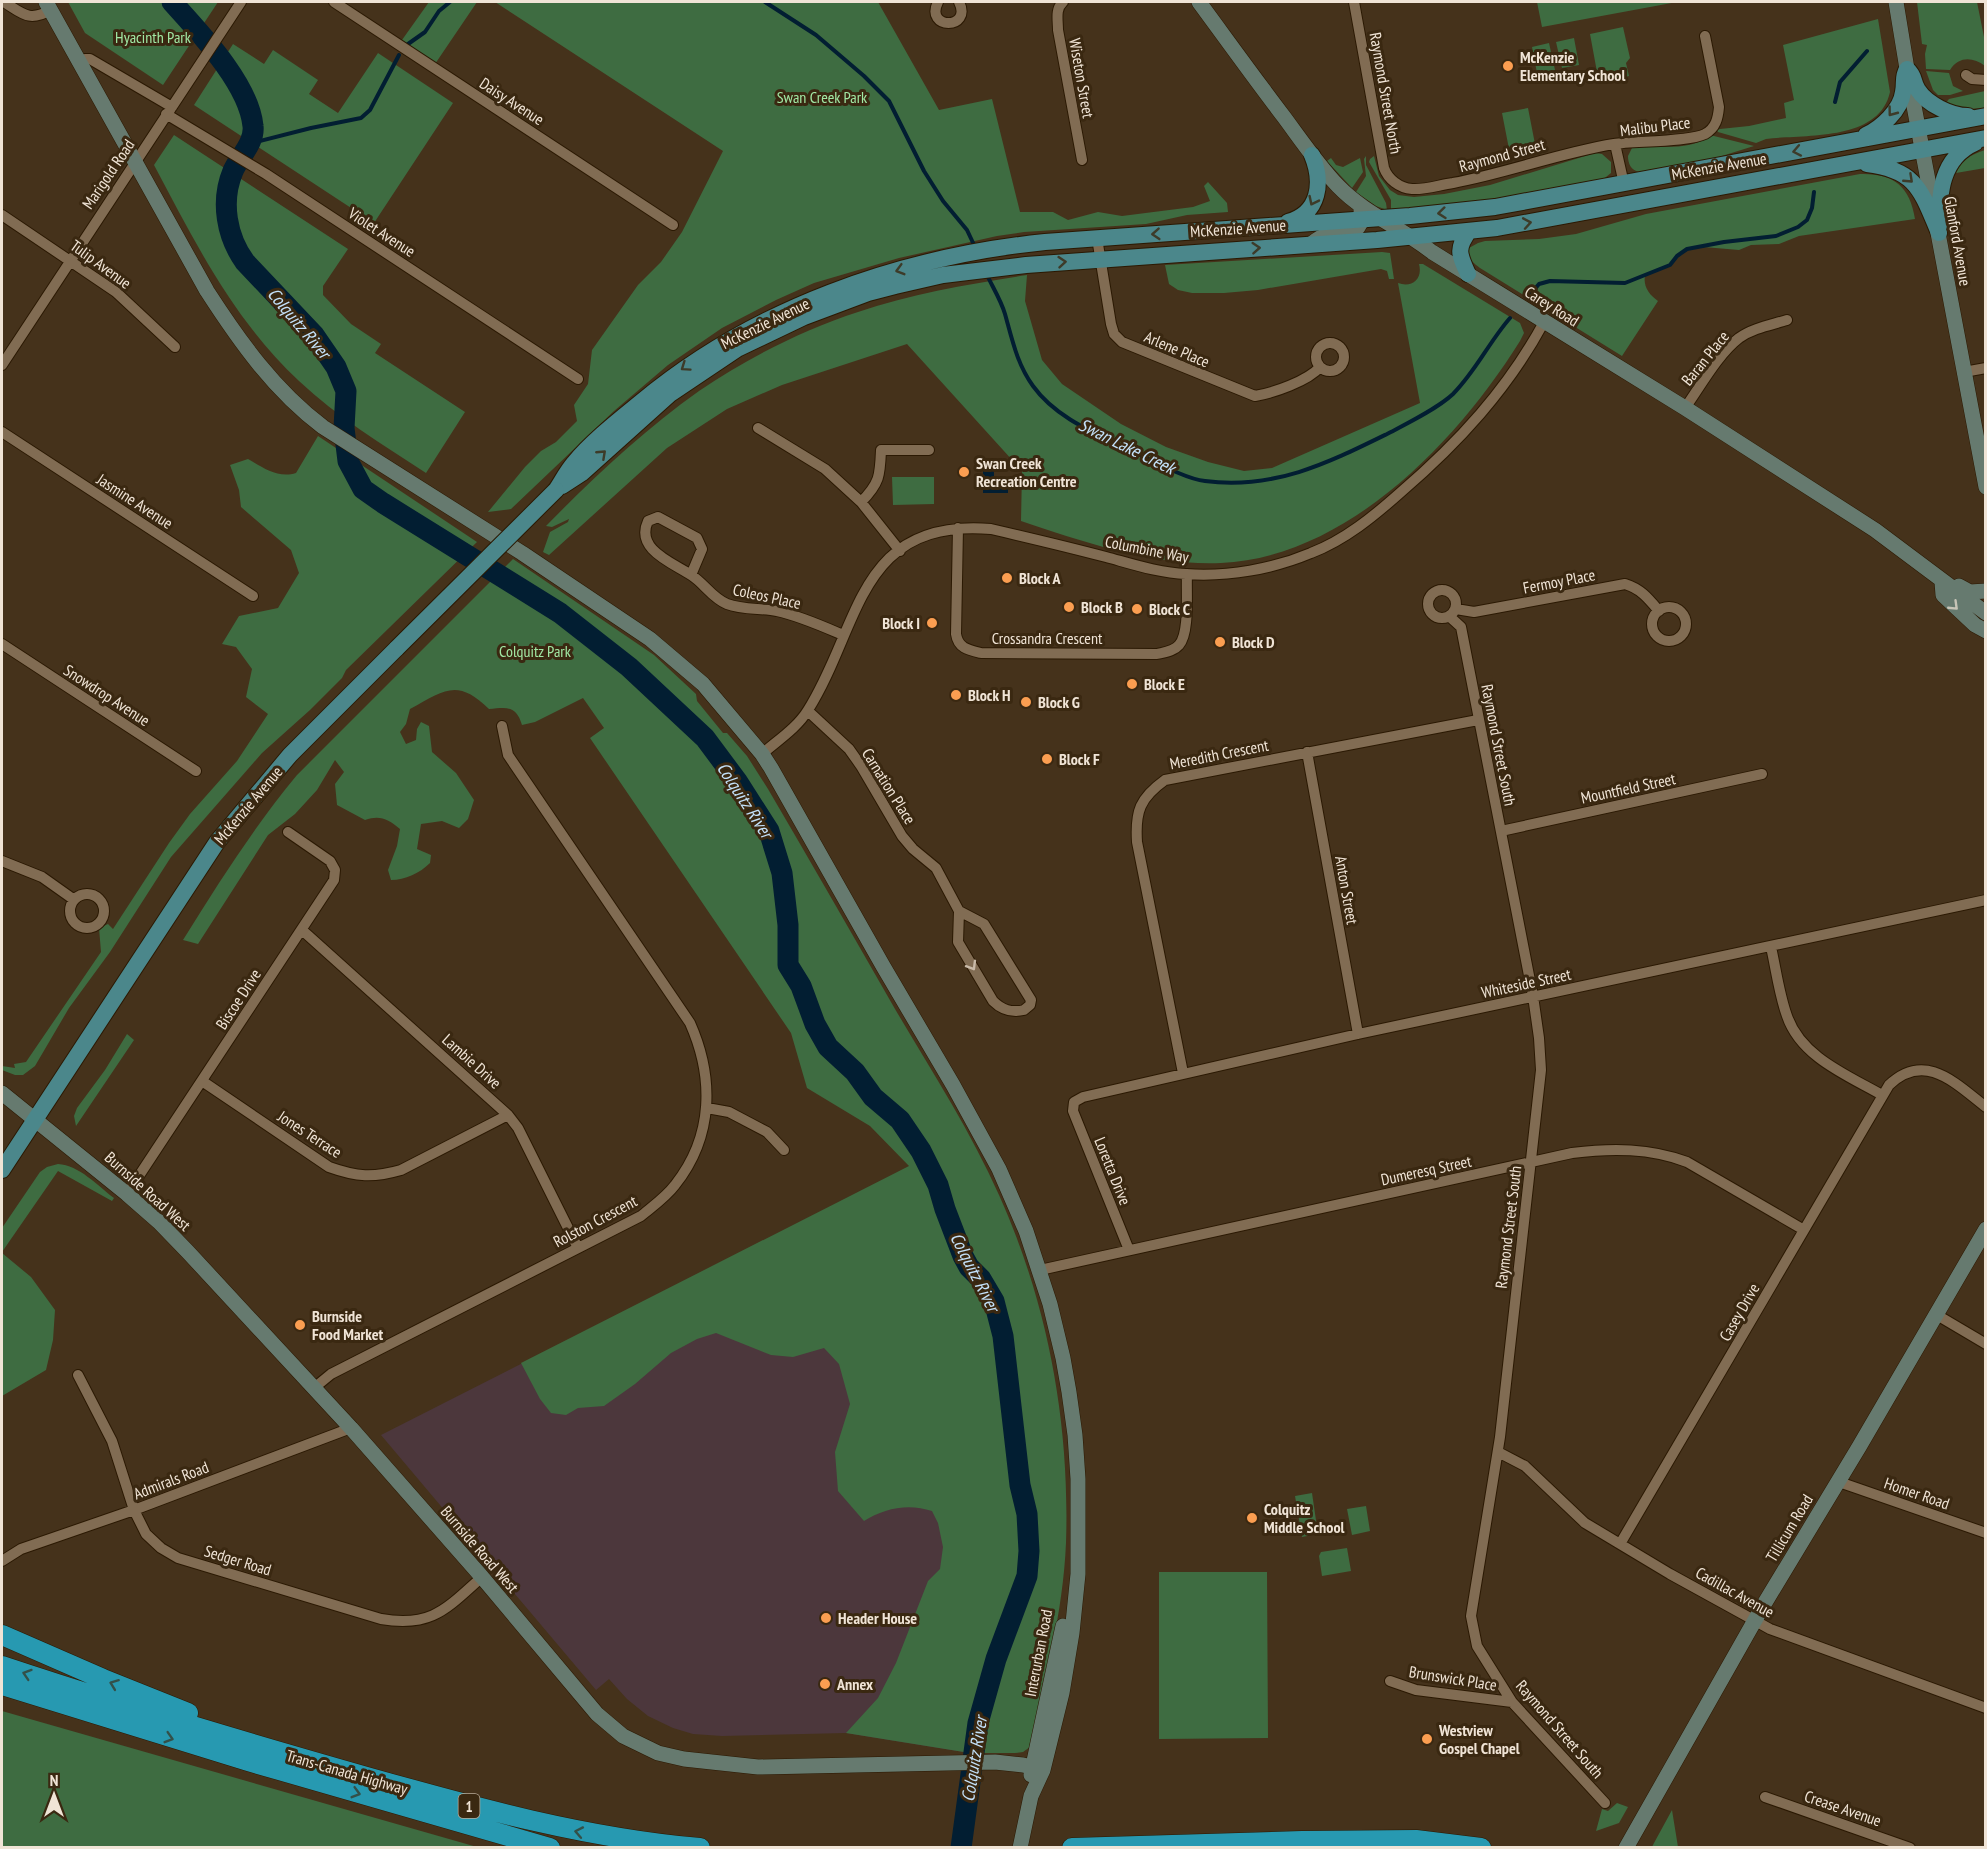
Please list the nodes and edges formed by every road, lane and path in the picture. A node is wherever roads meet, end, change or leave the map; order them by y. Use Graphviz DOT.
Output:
graph roads {
  1 [pos="4,2"];
  2 [pos="241,2"];
  3 [pos="334,2"];
  4 [pos="938,2"];
  5 [pos="959,2"];
  6 [pos="1063,2"];
  7 [pos="1199,2"];
  8 [pos="1354,2"];
  9 [pos="1896,2"];
  10 [pos="48,6"];
  11 [pos="1705,36"];
  12 [pos="79,63"];
  13 [pos="1907,69"];
  14 [pos="1966,75"];
  15 [pos="1986,80"];
  16 [pos="169,110"];
  17 [pos="1986,116"];
  18 [pos="1918,129"];
  19 [pos="1986,138"];
  20 [pos="1854,141"];
  21 [pos="1615,144"];
  22 [pos="1923,150"];
  23 [pos="1312,155"];
  24 [pos="1082,160"];
  25 [pos="135,162"];
  26 [pos="1854,162"];
  27 [pos="1398,184"];
  28 [pos="1624,184"];
  29 [pos="1357,202"];
  30 [pos="2,215"];
  31 [pos="1379,219"];
  32 [pos="1361,220"];
  33 [pos="673,225"];
  34 [pos="1275,226"];
  35 [pos="1469,231"];
  36 [pos="1939,233"];
  37 [pos="1412,237"];
  38 [pos="1097,238"];
  39 [pos="1311,244"];
  40 [pos="69,259"];
  41 [pos="1100,259"];
  42 [pos="1467,274"];
  43 [pos="1787,321"];
  44 [pos="1544,322"];
  45 [pos="176,347"];
  46 [pos="2,364"];
  47 [pos="1320,367"];
  48 [pos="1986,368"];
  49 [pos="1964,372"];
  50 [pos="578,379"];
  51 [pos="1685,408"];
  52 [pos="758,428"];
  53 [pos="2,432"];
  54 [pos="929,450"];
  55 [pos="1986,487"];
  56 [pos="556,490"];
  57 [pos="861,502"];
  58 [pos="958,528"];
  59 [pos="900,551"];
  60 [pos="1187,574"];
  61 [pos="691,575"];
  62 [pos="1942,582"];
  63 [pos="1986,591"];
  64 [pos="253,596"];
  65 [pos="1659,610"];
  66 [pos="1452,613"];
  67 [pos="1986,613"];
  68 [pos="1986,631"];
  69 [pos="843,635"];
  70 [pos="2,644"];
  71 [pos="808,711"];
  72 [pos="1478,720"];
  73 [pos="502,726"];
  74 [pos="1306,752"];
  75 [pos="762,754"];
  76 [pos="196,771"];
  77 [pos="1762,774"];
  78 [pos="1501,831"];
  79 [pos="288,832"];
  80 [pos="2,861"];
  81 [pos="73,899"];
  82 [pos="1986,900"];
  83 [pos="959,911"];
  84 [pos="302,930"];
  85 [pos="1771,947"];
  86 [pos="1533,996"];
  87 [pos="1358,1034"];
  88 [pos="1183,1074"];
  89 [pos="202,1081"];
  90 [pos="2,1093"];
  91 [pos="1882,1095"];
  92 [pos="1074,1102"];
  93 [pos="1986,1107"];
  94 [pos="707,1108"];
  95 [pos="508,1115"];
  96 [pos="36,1120"];
  97 [pos="783,1150"];
  98 [pos="1530,1162"];
  99 [pos="2,1170"];
  100 [pos="127,1194"];
  101 [pos="1986,1228"];
  102 [pos="1804,1230"];
  103 [pos="578,1248"];
  104 [pos="1129,1250"];
  105 [pos="1040,1270"];
  106 [pos="1936,1315"];
  107 [pos="1986,1344"];
  108 [pos="78,1376"];
  109 [pos="314,1388"];
  110 [pos="351,1428"];
  111 [pos="1498,1452"];
  112 [pos="1839,1482"];
  113 [pos="134,1510"];
  114 [pos="1077,1516"];
  115 [pos="1986,1533"];
  116 [pos="1620,1544"];
  117 [pos="2,1561"];
  118 [pos="482,1577"];
  119 [pos="1755,1620"];
  120 [pos="2,1635"];
  121 [pos="2,1666"];
  122 [pos="1390,1681"];
  123 [pos="2,1685"];
  124 [pos="2,1699"];
  125 [pos="1512,1702"];
  126 [pos="1986,1708"];
  127 [pos="113,1721"];
  128 [pos="243,1742"];
  129 [pos="1037,1768"];
  130 [pos="1765,1797"];
  131 [pos="1605,1803"];
  132 [pos="452,1820"];
  133 [pos="516,1848"];
  134 [pos="550,1848"];
  135 [pos="700,1848"];
  136 [pos="1020,1848"];
  137 [pos="1072,1848"];
  138 [pos="1481,1848"];
  139 [pos="1626,1848"];
  140 [pos="1910,1848"];
  1 -- 10 [label="street"];
  2 -- 16 [label="street, Marigold Road"];
  3 -- 33 [label="street, Daisy Avenue"];
  4 -- 5 [label="street"];
  6 -- 24 [label="street, Wiseton Street"];
  7 -- 23 [label="main road, Carey Road"];
  8 -- 27 [label="street, Raymond Street North"];
  9 -- 13 [label="main road, Glanford Avenue"];
  10 -- 12 [label="main road"];
  11 -- 21 [label="street, Malibu Place"];
  12 -- 16 [label="street, Violet Avenue"];
  12 -- 25 [label="main road"];
  13 -- 17 [label="main road"];
  13 -- 18 [label="main road, Glanford Avenue"];
  13 -- 20 [label="main road, one-way"];
  14 -- 15 [label="street"];
  16 -- 25 [label="street, Marigold Road"];
  16 -- 50 [label="street, Violet Avenue"];
  17 -- 18 [label="main road, McKenzie Avenue"];
  18 -- 20 [label="main road, McKenzie Avenue"];
  18 -- 22 [label="main road, Glanford Avenue"];
  19 -- 22 [label="main road, McKenzie Avenue"];
  19 -- 36 [label="main road"];
  20 -- 28 [label="main road, McKenzie Avenue, one-way"];
  21 -- 27 [label="street, Raymond Street"];
  21 -- 28 [label="street, Malibu Place"];
  22 -- 26 [label="main road, McKenzie Avenue"];
  22 -- 36 [label="main road, Glanford Avenue"];
  23 -- 29 [label="main road, Carey Road"];
  23 -- 34 [label="main road, one-way"];
  25 -- 40 [label="street, Marigold Road"];
  25 -- 75 [label="main road"];
  35 -- 26 [label="main road, McKenzie Avenue, one-way"];
  26 -- 36 [label="main road, one-way"];
  28 -- 31 [label="main road, McKenzie Avenue, one-way"];
  29 -- 31 [label="main road, Carey Road"];
  29 -- 32 [label="main road"];
  30 -- 40 [label="street, Tulip Avenue"];
  31 -- 32 [label="main road, McKenzie Avenue"];
  31 -- 37 [label="main road, Carey Road"];
  32 -- 34 [label="main road, McKenzie Avenue"];
  32 -- 39 [label="main road"];
  34 -- 38 [label="main road, McKenzie Avenue, one-way"];
  35 -- 37 [label="main road, McKenzie Avenue"];
  35 -- 42 [label="main road"];
  36 -- 49 [label="main road, Glanford Avenue"];
  37 -- 39 [label="main road, McKenzie Avenue"];
  37 -- 42 [label="main road, Carey Road"];
  38 -- 41 [label="street, Arlene Place"];
  38 -- 56 [label="main road, McKenzie Avenue, one-way"];
  41 -- 39 [label="main road, McKenzie Avenue, one-way"];
  40 -- 45 [label="street, Tulip Avenue"];
  40 -- 46 [label="street, Marigold Road"];
  41 -- 47 [label="street, Arlene Place"];
  56 -- 41 [label="main road, McKenzie Avenue, one-way"];
  42 -- 44 [label="main road, Carey Road"];
  43 -- 51 [label="street, Baran Place"];
  44 -- 51 [label="main road, Carey Road"];
  44 -- 60 [label="street, Columbine Way"];
  48 -- 49 [label="street"];
  49 -- 55 [label="main road, Glanford Avenue"];
  51 -- 62 [label="main road, Carey Road"];
  52 -- 57 [label="street"];
  53 -- 64 [label="street, Jasmine Avenue"];
  54 -- 57 [label="street"];
  56 -- 96 [label="main road, McKenzie Avenue, bridge"];
  57 -- 59 [label="street"];
  58 -- 59 [label="street, Columbine Way"];
  58 -- 60 [label="street, Columbine Way"];
  58 -- 60 [label="street, Crossandra Crescent"];
  59 -- 69 [label="street, Columbine Way"];
  61 -- 61 [label="street, Coleos Place"];
  61 -- 69 [label="street, Coleos Place"];
  62 -- 63 [label="main road"];
  62 -- 67 [label="main road, Carey Road"];
  62 -- 68 [label="main road, Carey Road, one-way"];
  65 -- 66 [label="street, Fermoy Place"];
  66 -- 72 [label="street, Raymond Street South"];
  69 -- 71 [label="street, Columbine Way"];
  70 -- 76 [label="street, Snowdrop Avenue"];
  71 -- 75 [label="street, Columbine Way"];
  71 -- 83 [label="street, Carnation Place"];
  72 -- 74 [label="street, Meredith Crescent"];
  72 -- 78 [label="street, Raymond Street South"];
  73 -- 94 [label="street, Rolston Crescent"];
  74 -- 87 [label="street, Anton Street"];
  74 -- 88 [label="street, Meredith Crescent"];
  75 -- 105 [label="main road"];
  77 -- 78 [label="street, Mountfield Street"];
  78 -- 86 [label="street, Raymond Street South"];
  79 -- 84 [label="street, Biscoe Drive"];
  80 -- 81 [label="street"];
  82 -- 85 [label="street, Whiteside Street"];
  83 -- 83 [label="street, Carnation Place, one-way"];
  84 -- 89 [label="street, Biscoe Drive"];
  84 -- 95 [label="street, Lambie Drive"];
  85 -- 86 [label="street, Whiteside Street"];
  85 -- 91 [label="street"];
  86 -- 87 [label="street, Whiteside Street"];
  86 -- 98 [label="street, Raymond Street South"];
  87 -- 88 [label="street, Whiteside Street"];
  88 -- 92 [label="street, Whiteside Street"];
  89 -- 95 [label="street, Jones Terrace"];
  89 -- 100 [label="street, Biscoe Drive"];
  90 -- 96 [label="main road, Burnside Road West"];
  91 -- 93 [label="street, Casey Drive"];
  91 -- 102 [label="street, Casey Drive"];
  92 -- 104 [label="street, Loretta Drive"];
  94 -- 97 [label="street"];
  94 -- 103 [label="street, Rolston Crescent"];
  95 -- 103 [label="street, Lambie Drive"];
  96 -- 99 [label="main road, McKenzie Avenue"];
  96 -- 100 [label="main road, Burnside Road West"];
  98 -- 102 [label="street, Dumeresq Street"];
  98 -- 104 [label="street, Dumeresq Street"];
  98 -- 111 [label="street, Raymond Street South"];
  100 -- 109 [label="main road, Burnside Road West"];
  101 -- 106 [label="main road, Tillicum Road"];
  102 -- 116 [label="street, Casey Drive"];
  103 -- 109 [label="street, Rolston Crescent"];
  104 -- 105 [label="street, Dumeresq Street"];
  105 -- 114 [label="main road"];
  106 -- 107 [label="street"];
  106 -- 112 [label="main road, Tillicum Road"];
  108 -- 113 [label="street, Sedger Road"];
  109 -- 110 [label="main road, Burnside Road West"];
  110 -- 113 [label="street, Admirals Road"];
  110 -- 118 [label="main road, Burnside Road West"];
  111 -- 116 [label="street, Cadillac Avenue"];
  111 -- 125 [label="street, Raymond Street South"];
  112 -- 115 [label="street, Homer Road"];
  112 -- 119 [label="main road, Tillicum Road"];
  113 -- 117 [label="street, Admirals Road"];
  113 -- 118 [label="street, Sedger Road"];
  114 -- 129 [label="main road, Interurban Road"];
  114 -- 129 [label="main road, Interurban Road"];
  116 -- 119 [label="street, Cadillac Avenue"];
  118 -- 129 [label="main road, Burnside Road West"];
  119 -- 126 [label="street, Cadillac Avenue"];
  119 -- 139 [label="main road, Tillicum Road"];
  128 -- 120 [label="highway, one-way"];
  128 -- 121 [label="highway, Trans-Canada Highway / 1, one-way"];
  122 -- 125 [label="street, Brunswick Place"];
  123 -- 127 [label="highway, Trans-Canada Highway / 1"];
  124 -- 127 [label="highway"];
  125 -- 131 [label="street, Raymond Street South"];
  127 -- 132 [label="highway, Trans-Canada Highway / 1, one-way"];
  135 -- 128 [label="highway, Trans-Canada Highway / 1, one-way"];
  129 -- 136 [label="main road, Interurban Road"];
  130 -- 140 [label="street, Crease Avenue"];
  132 -- 133 [label="highway"];
  132 -- 134 [label="highway, Trans-Canada Highway / 1"];
  137 -- 138 [label="highway"];
}
